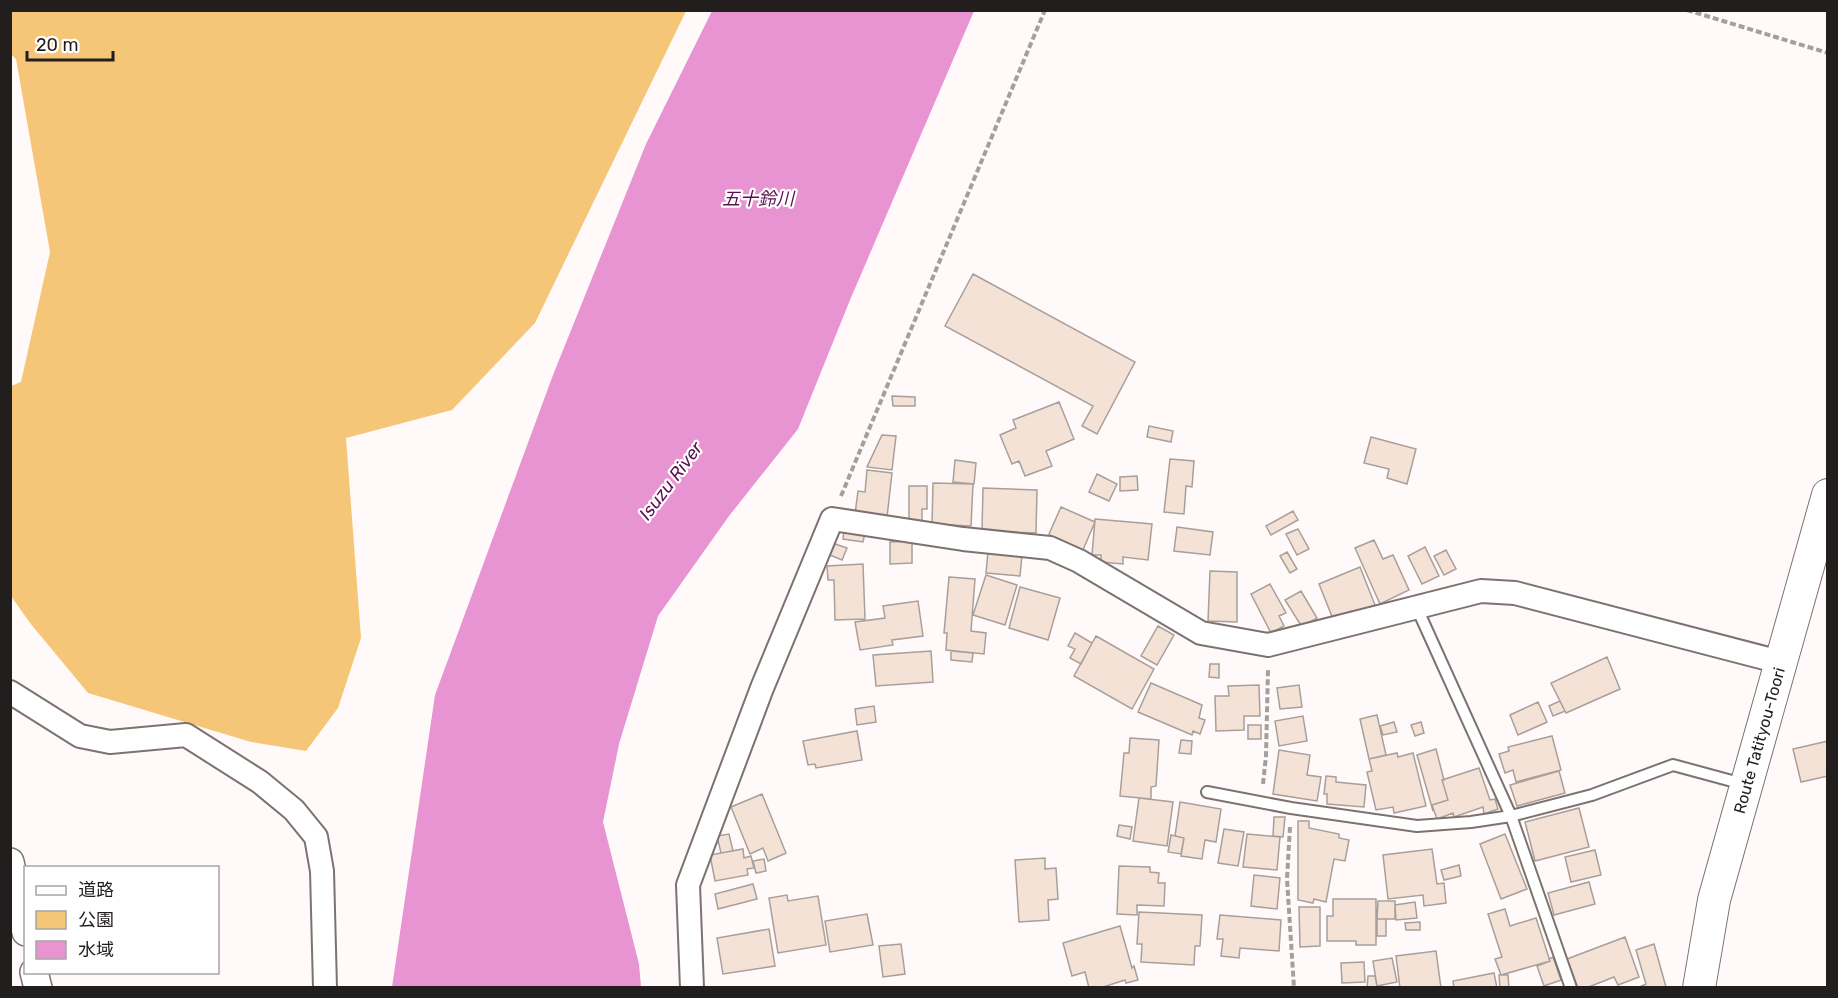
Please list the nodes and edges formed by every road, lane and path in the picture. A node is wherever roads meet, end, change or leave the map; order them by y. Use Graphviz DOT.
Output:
graph roads {
  1 [pos="1045,10"];
  2 [pos="1687,10"];
  3 [pos="1827,53"];
  4 [pos="1827,495"];
  5 [pos="832,519"];
  6 [pos="1416,606"];
  7 [pos="1268,645"];
  8 [pos="1780,662"];
  9 [pos="10,692"];
  10 [pos="1746,785"];
  11 [pos="1207,792"];
  12 [pos="1260,802"];
  13 [pos="1291,808"];
  14 [pos="1511,816"];
  15 [pos="10,862"];
  16 [pos="24,923"];
  17 [pos="325,987"];
  18 [pos="692,987"];
  19 [pos="1294,987"];
  20 [pos="1571,987"];
  21 [pos="1700,987"];
  1 -- 5 [label="path"];
  2 -- 3 [label="path"];
  4 -- 8 [label="main road, Route Tatityou-Toori"];
  5 -- 7 [label="street"];
  5 -- 18 [label="street"];
  6 -- 7 [label="street"];
  6 -- 8 [label="street"];
  6 -- 14 [label="lane"];
  7 -- 12 [label="path"];
  8 -- 10 [label="main road, Route Tatityou-Toori"];
  9 -- 17 [label="street"];
  10 -- 14 [label="lane"];
  10 -- 21 [label="main road, Route Tatityou-Toori"];
  11 -- 12 [label="lane"];
  12 -- 13 [label="lane"];
  13 -- 14 [label="lane"];
  13 -- 19 [label="path"];
  14 -- 20 [label="lane"];
  15 -- 16 [label="street"];
}
